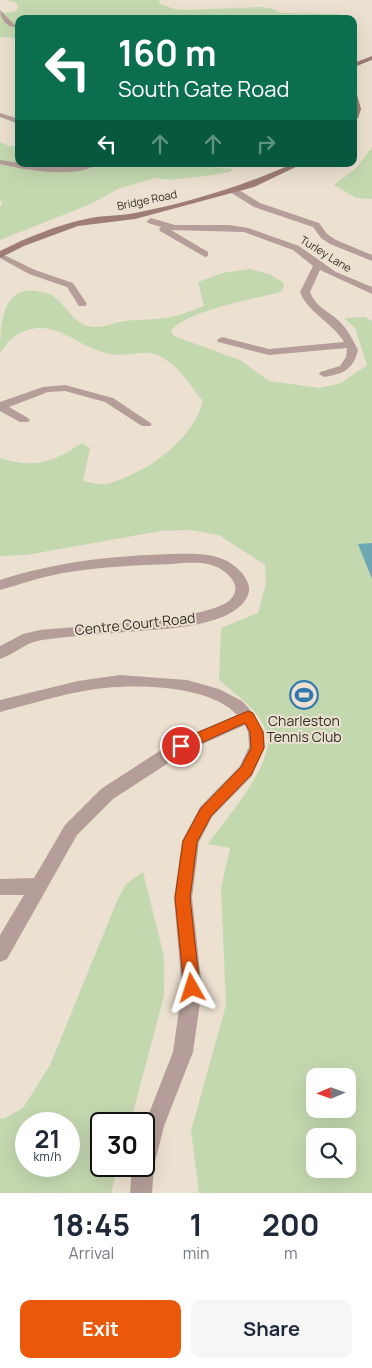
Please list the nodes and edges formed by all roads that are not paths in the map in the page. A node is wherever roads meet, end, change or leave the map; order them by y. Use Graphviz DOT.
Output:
graph roads {
  1 [pos="0,12"];
  2 [pos="13,26"];
  3 [pos="372,58"];
  4 [pos="357,64"];
  5 [pos="0,115"];
  6 [pos="15,121"];
  7 [pos="0,162"];
  8 [pos="15,165"];
  9 [pos="29,167"];
  10 [pos="74,167"];
  11 [pos="291,167"];
  12 [pos="233,190"];
  13 [pos="135,216"];
  14 [pos="151,221"];
  15 [pos="205,254"];
  16 [pos="0,255"];
  17 [pos="372,258"];
  18 [pos="318,265"];
  19 [pos="372,290"];
  20 [pos="82,304"];
  21 [pos="222,340"];
  22 [pos="351,345"];
  23 [pos="324,374"];
  24 [pos="0,406"];
  25 [pos="24,420"];
  26 [pos="146,424"];
  27 [pos="0,585"];
  28 [pos="0,653"];
  29 [pos="0,706"];
  30 [pos="248,716"];
  31 [pos="38,886"];
  32 [pos="0,887"];
  33 [pos="0,953"];
  34 [pos="155,1123"];
  35 [pos="142,1177"];
  36 [pos="141,1193"];
  1 -- 2 [label="street"];
  3 -- 4 [label="main road"];
  5 -- 6 [label="street"];
  7 -- 8 [label="street"];
  9 -- 10 [label="street"];
  11 -- 12 [label="main road, Bridge Road"];
  12 -- 13 [label="main road, Bridge Road"];
  12 -- 17 [label="street"];
  13 -- 14 [label="street"];
  13 -- 16 [label="main road, Bridge Road"];
  14 -- 15 [label="street"];
  14 -- 18 [label="street, Turley Lane"];
  16 -- 20 [label="street"];
  18 -- 19 [label="street, Turley Lane"];
  18 -- 22 [label="street"];
  21 -- 22 [label="street"];
  22 -- 23 [label="street"];
  24 -- 25 [label="street"];
  24 -- 26 [label="street"];
  27 -- 28 [label="street, Centre Court Road"];
  29 -- 30 [label="street"];
  30 -- 31 [label="street"];
  30 -- 34 [label="street"];
  31 -- 32 [label="street"];
  31 -- 33 [label="street"];
  35 -- 36 [label="street"];
}
